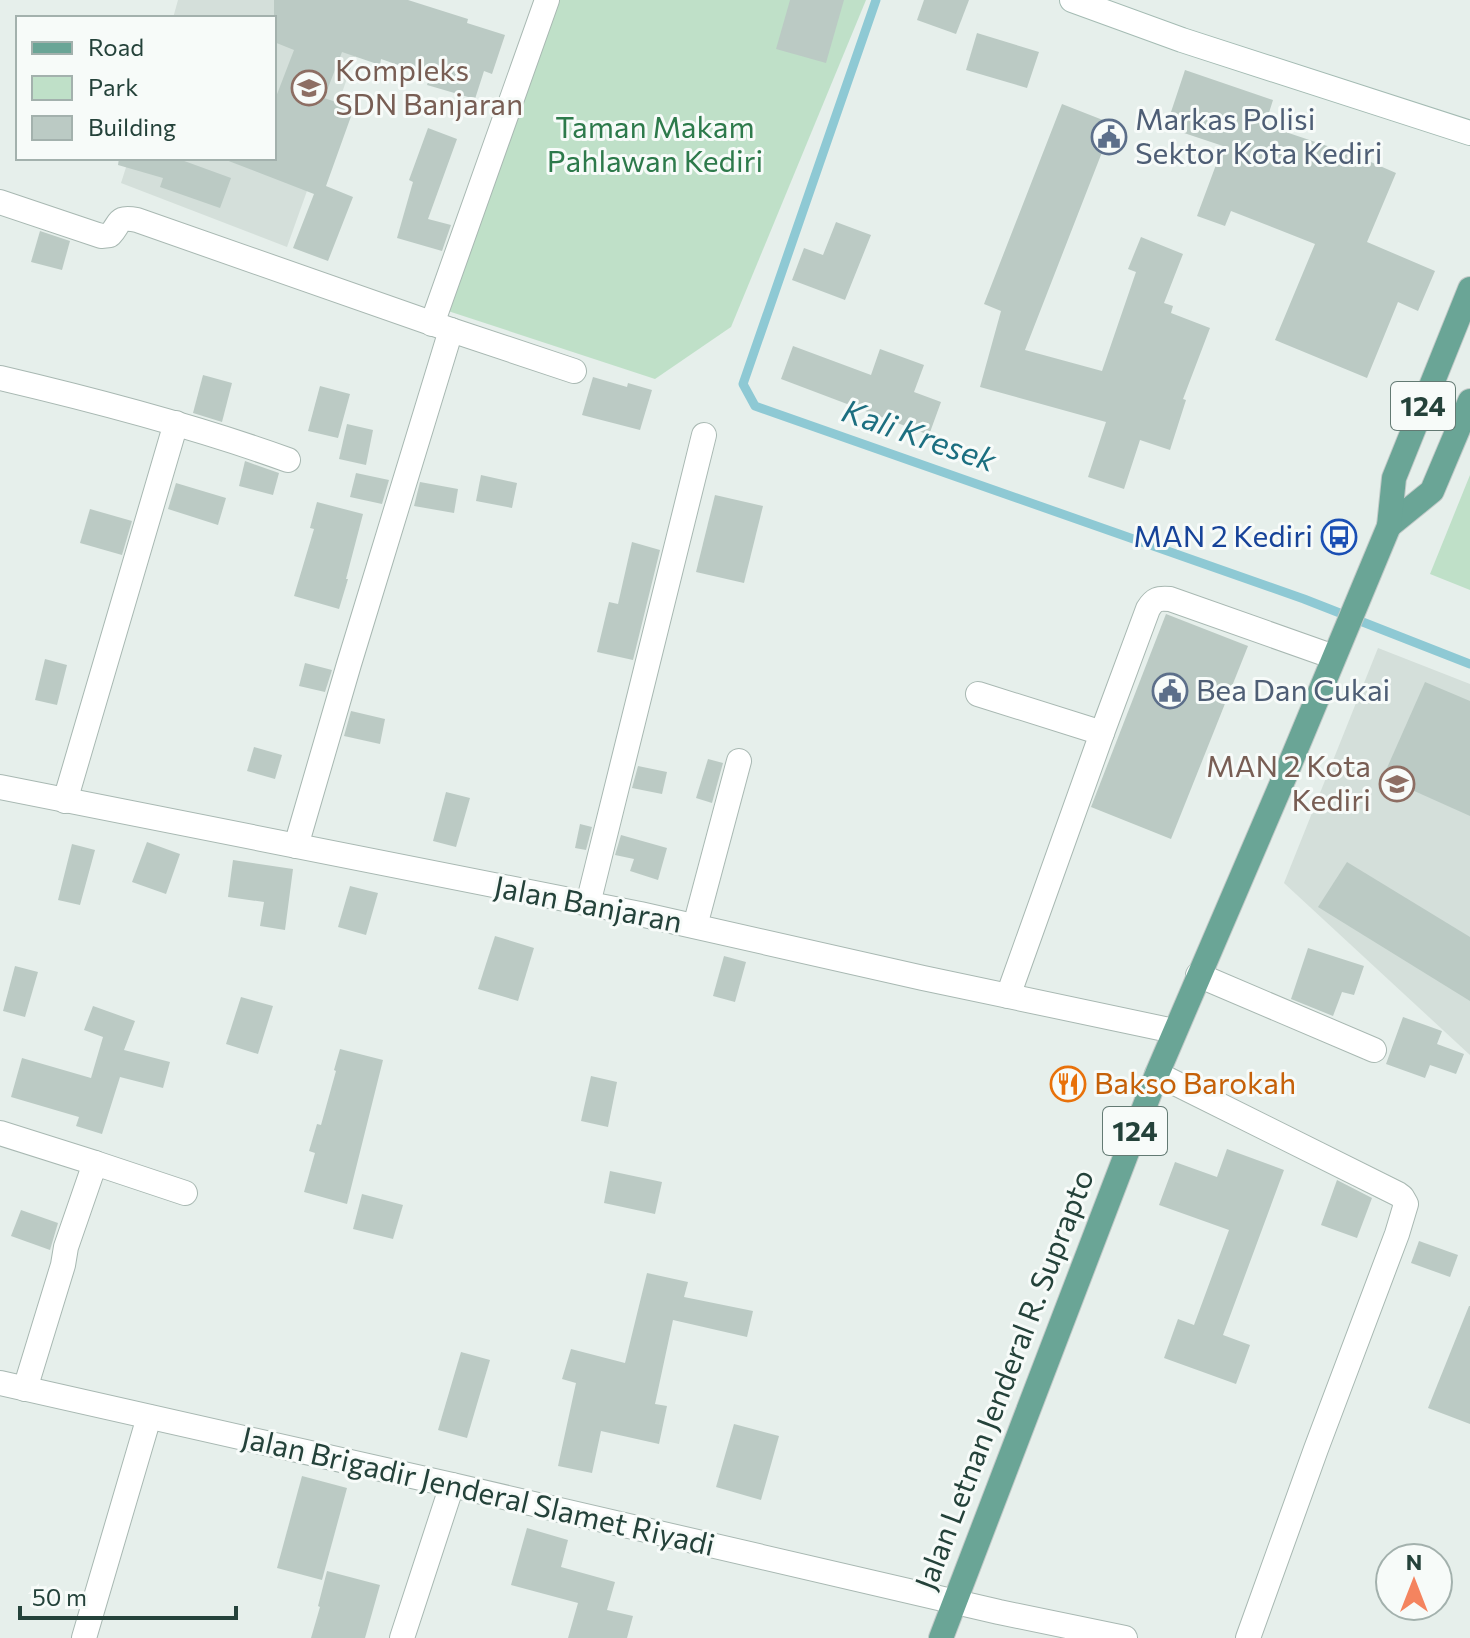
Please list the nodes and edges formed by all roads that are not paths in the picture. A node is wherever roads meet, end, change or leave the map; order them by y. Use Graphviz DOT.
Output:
graph roads {
  1 [pos="547,0"];
  2 [pos="1072,0"];
  3 [pos="1470,133"];
  4 [pos="0,202"];
  5 [pos="1470,289"];
  6 [pos="441,327"];
  7 [pos="574,371"];
  8 [pos="0,378"];
  9 [pos="1470,401"];
  10 [pos="176,423"];
  11 [pos="704,435"];
  12 [pos="288,460"];
  13 [pos="1389,526"];
  14 [pos="1334,657"];
  15 [pos="978,694"];
  16 [pos="1102,733"];
  17 [pos="739,761"];
  18 [pos="0,787"];
  19 [pos="65,801"];
  20 [pos="296,846"];
  21 [pos="588,904"];
  22 [pos="695,926"];
  23 [pos="1198,975"];
  24 [pos="1008,996"];
  25 [pos="1174,1031"];
  26 [pos="1374,1050"];
  27 [pos="1157,1074"];
  28 [pos="0,1133"];
  29 [pos="95,1163"];
  30 [pos="185,1193"];
  31 [pos="0,1383"];
  32 [pos="25,1389"];
  33 [pos="149,1417"];
  34 [pos="452,1485"];
  35 [pos="955,1601"];
  36 [pos="84,1638"];
  37 [pos="402,1638"];
  38 [pos="941,1638"];
  39 [pos="1125,1638"];
  40 [pos="1248,1638"];
  1 -- 6 [label="street"];
  2 -- 3 [label="street"];
  4 -- 6 [label="street"];
  5 -- 13 [label="main road, Jalan Letnan Jenderal R. Suprapto / 124"];
  6 -- 7 [label="street"];
  6 -- 20 [label="street"];
  8 -- 10 [label="street"];
  9 -- 13 [label="main road, Jalan Letnan Jenderal R. Suprapto / 124"];
  10 -- 12 [label="street"];
  10 -- 19 [label="street"];
  11 -- 21 [label="street"];
  13 -- 14 [label="main road, Jalan Letnan Jenderal R. Suprapto / 124"];
  14 -- 16 [label="street"];
  14 -- 23 [label="main road, Jalan Letnan Jenderal R. Suprapto / 124"];
  15 -- 16 [label="street"];
  16 -- 24 [label="street"];
  17 -- 22 [label="street"];
  18 -- 19 [label="street, Jalan Banjaran"];
  19 -- 20 [label="street, Jalan Banjaran"];
  20 -- 21 [label="street, Jalan Banjaran"];
  21 -- 22 [label="street, Jalan Banjaran"];
  22 -- 24 [label="street, Jalan Banjaran"];
  23 -- 25 [label="main road, Jalan Letnan Jenderal R. Suprapto / 124"];
  23 -- 26 [label="street"];
  24 -- 25 [label="street, Jalan Banjaran"];
  25 -- 27 [label="main road, Jalan Letnan Jenderal R. Suprapto / 124"];
  27 -- 35 [label="main road, Jalan Letnan Jenderal R. Suprapto / 124"];
  27 -- 40 [label="street"];
  28 -- 29 [label="street"];
  29 -- 30 [label="street"];
  29 -- 32 [label="street"];
  31 -- 32 [label="street, Jalan Brigadir Jenderal Slamet Riyadi"];
  32 -- 33 [label="street, Jalan Brigadir Jenderal Slamet Riyadi"];
  33 -- 34 [label="street, Jalan Brigadir Jenderal Slamet Riyadi"];
  33 -- 36 [label="street"];
  34 -- 35 [label="street, Jalan Brigadir Jenderal Slamet Riyadi"];
  34 -- 37 [label="street"];
  35 -- 38 [label="main road, Jalan Letnan Jenderal R. Suprapto / 124"];
  35 -- 39 [label="street, Jalan Brigadir Jenderal Slamet Riyadi"];
}
